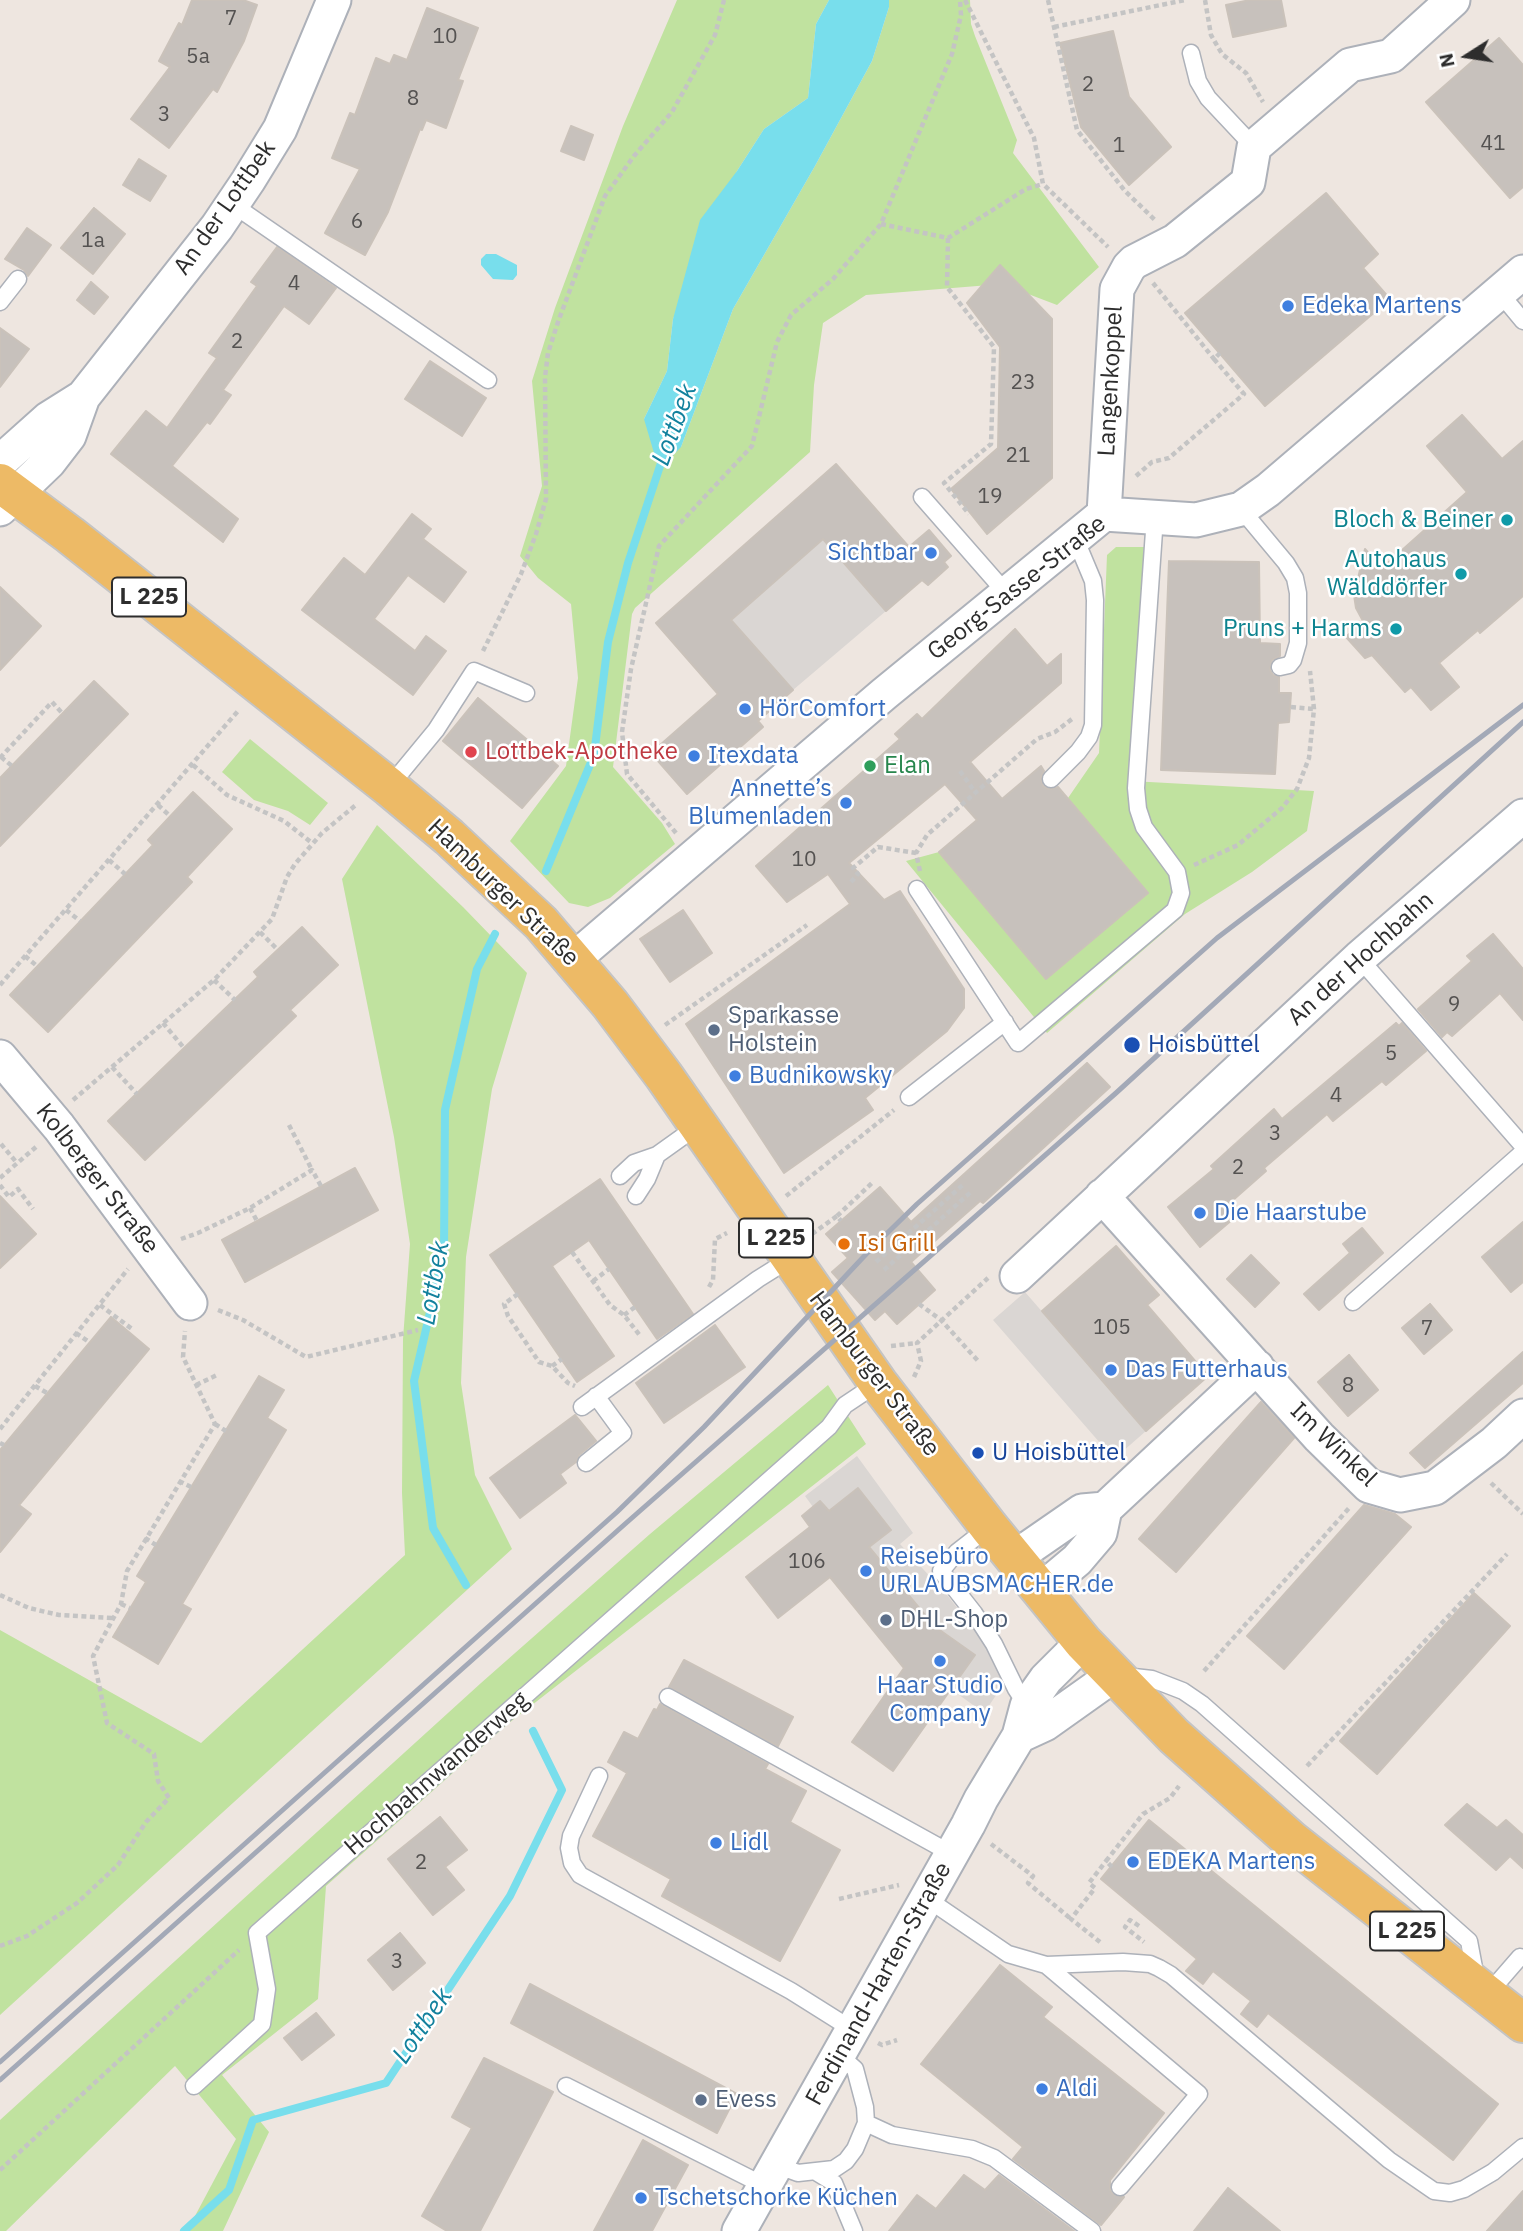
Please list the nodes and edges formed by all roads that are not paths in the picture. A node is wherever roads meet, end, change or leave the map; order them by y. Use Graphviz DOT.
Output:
graph roads {
  1 [pos="334,0"];
  2 [pos="1453,0"];
  3 [pos="1191,54"];
  4 [pos="1254,147"];
  5 [pos="232,204"];
  6 [pos="18,279"];
  7 [pos="1511,282"];
  8 [pos="0,302"];
  9 [pos="1523,321"];
  10 [pos="488,380"];
  11 [pos="4,487"];
  12 [pos="922,497"];
  13 [pos="1241,509"];
  14 [pos="1104,513"];
  15 [pos="1156,517"];
  16 [pos="1074,538"];
  17 [pos="1007,594"];
  18 [pos="1280,667"];
  19 [pos="526,693"];
  20 [pos="1051,779"];
  21 [pos="373,796"];
  22 [pos="1523,816"];
  23 [pos="920,883"];
  24 [pos="1359,958"];
  25 [pos="574,959"];
  26 [pos="1005,1022"];
  27 [pos="0,1057"];
  28 [pos="909,1097"];
  29 [pos="699,1125"];
  30 [pos="1523,1149"];
  31 [pos="657,1155"];
  32 [pos="620,1176"];
  33 [pos="1102,1195"];
  34 [pos="636,1196"];
  35 [pos="800,1247"];
  36 [pos="1017,1276"];
  37 [pos="1353,1302"];
  38 [pos="190,1303"];
  39 [pos="1257,1367"];
  40 [pos="892,1371"];
  41 [pos="596,1396"];
  42 [pos="582,1407"];
  43 [pos="1523,1416"];
  44 [pos="586,1463"];
  45 [pos="1105,1509"];
  46 [pos="989,1527"];
  47 [pos="1014,1558"];
  48 [pos="1040,1591"];
  49 [pos="1083,1642"];
  50 [pos="1114,1675"];
  51 [pos="668,1697"];
  52 [pos="1023,1721"];
  53 [pos="599,1776"];
  54 [pos="952,1854"];
  55 [pos="926,1898"];
  56 [pos="1520,1957"];
  57 [pos="1046,1965"];
  58 [pos="1483,1991"];
  59 [pos="1523,2023"];
  60 [pos="846,2042"];
  61 [pos="194,2086"];
  62 [pos="566,2086"];
  63 [pos="866,2123"];
  64 [pos="1523,2147"];
  65 [pos="816,2172"];
  66 [pos="771,2175"];
  67 [pos="1119,2187"];
  68 [pos="739,2231"];
  69 [pos="854,2231"];
  70 [pos="1092,2231"];
  1 -- 5 [label="street, An der Lottbek"];
  2 -- 4 [label="street"];
  3 -- 4 [label="lane"];
  4 -- 14 [label="street, Langenkoppel"];
  5 -- 10 [label="lane"];
  5 -- 11 [label="street, An der Lottbek"];
  6 -- 8 [label="lane"];
  7 -- 9 [label="lane"];
  7 -- 13 [label="street, Georg-Sasse-Straße"];
  11 -- 21 [label="main road, Hamburger Straße / L 225"];
  12 -- 17 [label="lane"];
  13 -- 15 [label="street, Georg-Sasse-Straße"];
  13 -- 18 [label="lane"];
  14 -- 15 [label="street, Georg-Sasse-Straße"];
  14 -- 16 [label="street, Georg-Sasse-Straße"];
  15 -- 26 [label="lane"];
  16 -- 17 [label="street, Georg-Sasse-Straße"];
  16 -- 20 [label="lane"];
  17 -- 25 [label="street, Georg-Sasse-Straße"];
  19 -- 21 [label="lane"];
  21 -- 25 [label="main road, Hamburger Straße / L 225"];
  22 -- 24 [label="street, An der Hochbahn"];
  23 -- 26 [label="lane"];
  24 -- 30 [label="lane"];
  24 -- 33 [label="street, An der Hochbahn"];
  25 -- 29 [label="main road, Hamburger Straße / L 225"];
  26 -- 28 [label="lane"];
  27 -- 38 [label="street, Kolberger Straße"];
  29 -- 31 [label="lane"];
  29 -- 35 [label="main road, Hamburger Straße / L 225"];
  30 -- 37 [label="lane"];
  31 -- 32 [label="lane"];
  31 -- 34 [label="lane"];
  33 -- 36 [label="street, An der Hochbahn"];
  33 -- 39 [label="street, Im Winkel"];
  35 -- 40 [label="main road, Hamburger Straße / L 225"];
  35 -- 41 [label="lane"];
  39 -- 43 [label="street, Im Winkel"];
  39 -- 45 [label="street"];
  40 -- 46 [label="main road, Hamburger Straße / L 225"];
  40 -- 61 [label="lane, Hochbahnwanderweg"];
  41 -- 42 [label="lane"];
  41 -- 44 [label="lane"];
  45 -- 47 [label="street"];
  45 -- 48 [label="street"];
  46 -- 47 [label="main road, Hamburger Straße / L 225"];
  46 -- 52 [label="lane"];
  47 -- 48 [label="main road, Hamburger Straße / L 225"];
  48 -- 49 [label="main road, Hamburger Straße / L 225"];
  49 -- 50 [label="main road, Hamburger Straße / L 225"];
  49 -- 52 [label="street, Ferdinand-Harten-Straße"];
  50 -- 52 [label="street"];
  50 -- 58 [label="main road, Hamburger Straße / L 225"];
  51 -- 54 [label="lane"];
  52 -- 54 [label="street, Ferdinand-Harten-Straße"];
  53 -- 60 [label="lane"];
  54 -- 55 [label="street, Ferdinand-Harten-Straße"];
  55 -- 57 [label="lane"];
  55 -- 60 [label="street, Ferdinand-Harten-Straße"];
  56 -- 58 [label="lane"];
  57 -- 64 [label="lane"];
  57 -- 67 [label="lane"];
  58 -- 59 [label="main road, Hamburger Straße / L 225"];
  60 -- 63 [label="lane"];
  60 -- 66 [label="street, Ferdinand-Harten-Straße"];
  62 -- 66 [label="lane"];
  63 -- 65 [label="lane"];
  63 -- 70 [label="lane"];
  65 -- 66 [label="lane"];
  65 -- 69 [label="lane"];
  66 -- 68 [label="street, Ferdinand-Harten-Straße"];
}
